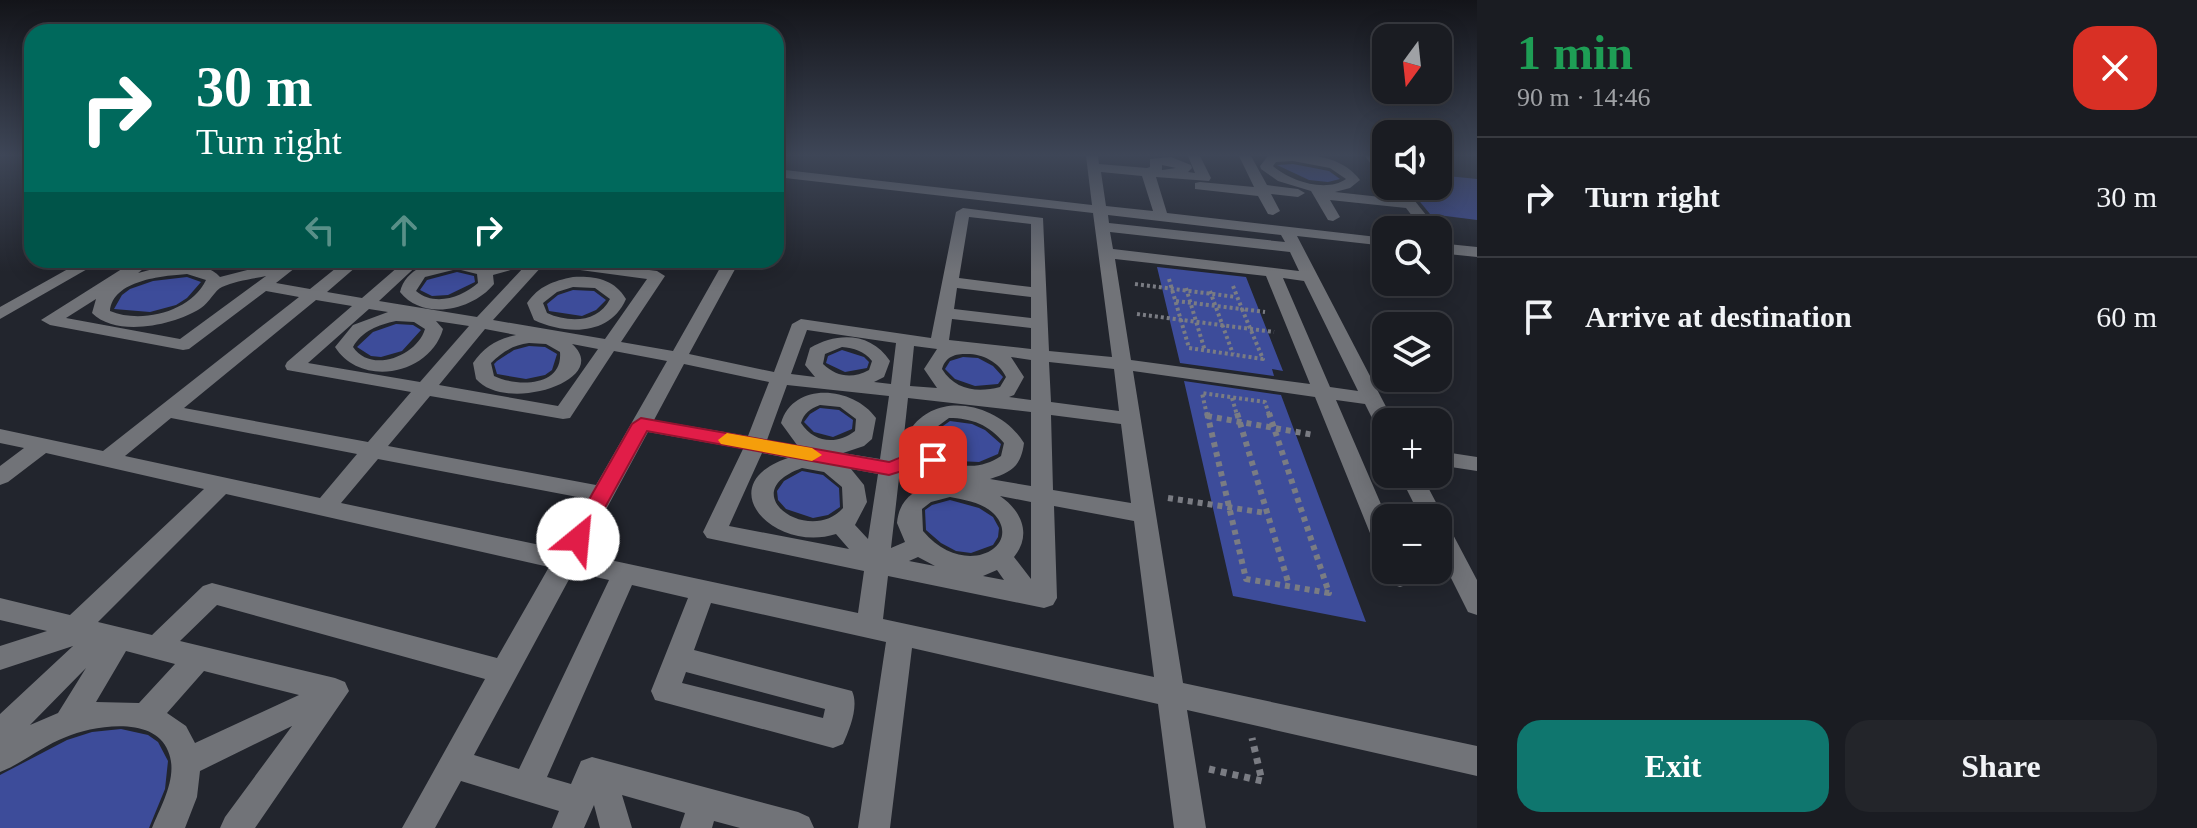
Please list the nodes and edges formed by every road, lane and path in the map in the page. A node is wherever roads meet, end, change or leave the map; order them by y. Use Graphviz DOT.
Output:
graph roads {
  1 [pos="884,195"];
  2 [pos="1098,195"];
  3 [pos="1164,195"];
  4 [pos="1197,195"];
  5 [pos="1265,195"];
  6 [pos="1319,195"];
  7 [pos="1338,195"];
  8 [pos="1358,195"];
  9 [pos="1368,200"];
  10 [pos="1407,200"];
  11 [pos="1410,204"];
  12 [pos="1273,211"];
  13 [pos="1137,214"];
  14 [pos="1161,216"];
  15 [pos="1420,216"];
  16 [pos="1333,217"];
  17 [pos="1186,219"];
  18 [pos="1224,224"];
  19 [pos="1287,231"];
  20 [pos="1103,233"];
  21 [pos="1192,237"];
  22 [pos="1372,240"];
  23 [pos="1238,242"];
  24 [pos="1145,245"];
  25 [pos="1452,247"];
  26 [pos="1296,248"];
  27 [pos="1477,252"];
  28 [pos="1200,258"];
  29 [pos="1247,264"];
  30 [pos="81,268"];
  31 [pos="149,268"];
  32 [pos="204,268"];
  33 [pos="270,268"];
  34 [pos="284,268"];
  35 [pos="346,268"];
  36 [pos="428,268"];
  37 [pos="473,268"];
  38 [pos="511,268"];
  39 [pos="531,268"];
  40 [pos="550,268"];
  41 [pos="572,268"];
  42 [pos="728,268"];
  43 [pos="1167,270"];
  44 [pos="1308,271"];
  45 [pos="1272,272"];
  46 [pos="597,275"];
  47 [pos="651,275"];
  48 [pos="408,277"];
  49 [pos="1229,278"];
  50 [pos="484,281"];
  51 [pos="1110,281"];
  52 [pos="1184,281"];
  53 [pos="950,282"];
  54 [pos="213,284"];
  55 [pos="560,284"];
  56 [pos="1208,284"];
  57 [pos="264,286"];
  58 [pos="111,287"];
  59 [pos="1172,289"];
  60 [pos="612,290"];
  61 [pos="1187,291"];
  62 [pos="508,293"];
  63 [pos="1039,293"];
  64 [pos="314,294"];
  65 [pos="1211,294"];
  66 [pos="1237,297"];
  67 [pos="200,301"];
  68 [pos="459,301"];
  69 [pos="1175,301"];
  70 [pos="1190,303"];
  71 [pos="537,304"];
  72 [pos="1216,306"];
  73 [pos="235,307"];
  74 [pos="100,309"];
  75 [pos="374,309"];
  76 [pos="613,309"];
  77 [pos="1242,309"];
  78 [pos="418,310"];
  79 [pos="1115,311"];
  80 [pos="632,312"];
  81 [pos="945,313"];
  82 [pos="0,314"];
  83 [pos="169,315"];
  84 [pos="1291,316"];
  85 [pos="1181,320"];
  86 [pos="56,321"];
  87 [pos="594,321"];
  88 [pos="1196,322"];
  89 [pos="480,323"];
  90 [pos="1039,324"];
  91 [pos="109,325"];
  92 [pos="806,325"];
  93 [pos="1223,325"];
  94 [pos="432,327"];
  95 [pos="1250,329"];
  96 [pos="552,332"];
  97 [pos="854,337"];
  98 [pos="343,340"];
  99 [pos="175,343"];
  100 [pos="505,343"];
  101 [pos="608,345"];
  102 [pos="426,348"];
  103 [pos="974,348"];
  104 [pos="1204,350"];
  105 [pos="925,352"];
  106 [pos="455,353"];
  107 [pos="1033,354"];
  108 [pos="1233,354"];
  109 [pos="790,355"];
  110 [pos="678,357"];
  111 [pos="819,358"];
  112 [pos="400,361"];
  113 [pos="1122,364"];
  114 [pos="883,365"];
  115 [pos="484,366"];
  116 [pos="563,369"];
  117 [pos="359,370"];
  118 [pos="589,375"];
  119 [pos="1010,377"];
  120 [pos="786,379"];
  121 [pos="1040,382"];
  122 [pos="427,389"];
  123 [pos="903,392"];
  124 [pos="1323,392"];
  125 [pos="843,393"];
  126 [pos="501,395"];
  127 [pos="1232,398"];
  128 [pos="1372,399"];
  129 [pos="970,405"];
  130 [pos="1035,406"];
  131 [pos="1376,408"];
  132 [pos="167,411"];
  133 [pos="769,411"];
  134 [pos="559,412"];
  135 [pos="798,416"];
  136 [pos="935,416"];
  137 [pos="1207,416"];
  138 [pos="1130,419"];
  139 [pos="1240,421"];
  140 [pos="641,424"];
  141 [pos="1272,426"];
  142 [pos="1003,428"];
  143 [pos="894,432"];
  144 [pos="861,435"];
  145 [pos="0,436"];
  146 [pos="42,446"];
  147 [pos="924,446"];
  148 [pos="371,450"];
  149 [pos="766,451"];
  150 [pos="818,455"];
  151 [pos="1041,457"];
  152 [pos="1010,459"];
  153 [pos="106,460"];
  154 [pos="1452,460"];
  155 [pos="1477,464"];
  156 [pos="889,469"];
  157 [pos="0,477"];
  158 [pos="849,480"];
  159 [pos="961,481"];
  160 [pos="222,485"];
  161 [pos="737,485"];
  162 [pos="601,494"];
  163 [pos="1033,494"];
  164 [pos="925,495"];
  165 [pos="764,501"];
  166 [pos="1142,504"];
  167 [pos="1229,507"];
  168 [pos="324,508"];
  169 [pos="1372,509"];
  170 [pos="1004,512"];
  171 [pos="1266,513"];
  172 [pos="884,515"];
  173 [pos="847,517"];
  174 [pos="908,519"];
  175 [pos="728,534"];
  176 [pos="796,538"];
  177 [pos="1043,544"];
  178 [pos="920,545"];
  179 [pos="1008,548"];
  180 [pos="1452,556"];
  181 [pos="566,561"];
  182 [pos="878,565"];
  183 [pos="625,573"];
  184 [pos="959,573"];
  185 [pos="1289,585"];
  186 [pos="703,591"];
  187 [pos="1029,595"];
  188 [pos="1477,605"];
  189 [pos="0,609"];
  190 [pos="869,627"];
  191 [pos="96,633"];
  192 [pos="900,634"];
  193 [pos="155,649"];
  194 [pos="0,658"];
  195 [pos="679,658"];
  196 [pos="197,659"];
  197 [pos="504,672"];
  198 [pos="335,691"];
  199 [pos="1170,693"];
  200 [pos="1246,710"];
  201 [pos="146,716"];
  202 [pos="68,722"];
  203 [pos="0,734"];
  204 [pos="0,758"];
  205 [pos="1477,761"];
  206 [pos="1180,762"];
  207 [pos="185,763"];
  208 [pos="454,764"];
  209 [pos="600,774"];
  210 [pos="527,786"];
  211 [pos="573,815"];
  212 [pos="700,815"];
  213 [pos="789,827"];
  214 [pos="168,828"];
  215 [pos="236,828"];
  216 [pos="418,828"];
  217 [pos="616,828"];
  218 [pos="874,828"];
  219 [pos="1190,828"];
  1 -- 20 [label="street"];
  2 -- 20 [label="street"];
  3 -- 14 [label="street"];
  4 -- 18 [label="street"];
  5 -- 12 [label="street"];
  6 -- 16 [label="street"];
  7 -- 9 [label="street"];
  8 -- 9 [label="street"];
  9 -- 11 [label="street"];
  10 -- 11 [label="street"];
  11 -- 15 [label="street"];
  13 -- 14 [label="street"];
  13 -- 20 [label="street"];
  13 -- 24 [label="street"];
  14 -- 17 [label="street"];
  17 -- 18 [label="street"];
  17 -- 21 [label="street"];
  18 -- 19 [label="street"];
  18 -- 23 [label="street"];
  19 -- 22 [label="street"];
  19 -- 26 [label="street"];
  20 -- 24 [label="street"];
  20 -- 24 [label="street"];
  20 -- 51 [label="street"];
  21 -- 23 [label="street"];
  21 -- 24 [label="street"];
  21 -- 28 [label="street"];
  23 -- 26 [label="street"];
  23 -- 29 [label="street"];
  24 -- 28 [label="street"];
  25 -- 27 [label="street"];
  26 -- 44 [label="street"];
  28 -- 29 [label="street"];
  29 -- 44 [label="street"];
  29 -- 45 [label="street"];
  30 -- 82 [label="street"];
  31 -- 58 [label="street"];
  32 -- 54 [label="street"];
  33 -- 54 [label="street"];
  34 -- 57 [label="street"];
  35 -- 64 [label="street"];
  36 -- 48 [label="street"];
  37 -- 50 [label="street"];
  38 -- 50 [label="street"];
  39 -- 62 [label="street"];
  40 -- 55 [label="street"];
  41 -- 46 [label="street"];
  42 -- 110 [label="street"];
  43 -- 59 [label="path"];
  44 -- 45 [label="street"];
  44 -- 128 [label="street"];
  45 -- 84 [label="street"];
  46 -- 47 [label="street"];
  46 -- 55 [label="street"];
  46 -- 60 [label="street"];
  47 -- 60 [label="street"];
  47 -- 80 [label="street"];
  48 -- 75 [label="street"];
  48 -- 78 [label="street"];
  49 -- 66 [label="path"];
  50 -- 62 [label="street"];
  50 -- 68 [label="street"];
  51 -- 59 [label="path"];
  51 -- 79 [label="street"];
  52 -- 61 [label="path"];
  53 -- 63 [label="street"];
  53 -- 63 [label="street"];
  53 -- 81 [label="street"];
  54 -- 67 [label="street"];
  55 -- 71 [label="street"];
  56 -- 65 [label="path"];
  57 -- 64 [label="street"];
  57 -- 73 [label="street"];
  58 -- 74 [label="street"];
  58 -- 86 [label="street"];
  59 -- 61 [label="path"];
  59 -- 69 [label="path"];
  60 -- 76 [label="street"];
  61 -- 65 [label="path"];
  61 -- 70 [label="path"];
  62 -- 71 [label="street"];
  62 -- 89 [label="street"];
  63 -- 90 [label="street"];
  64 -- 75 [label="street"];
  64 -- 132 [label="street"];
  65 -- 66 [label="path"];
  65 -- 72 [label="path"];
  66 -- 77 [label="path"];
  67 -- 73 [label="street"];
  67 -- 83 [label="street"];
  68 -- 78 [label="street"];
  68 -- 89 [label="street"];
  69 -- 70 [label="path"];
  69 -- 85 [label="path"];
  70 -- 72 [label="path"];
  70 -- 88 [label="path"];
  71 -- 89 [label="street"];
  71 -- 96 [label="street"];
  72 -- 77 [label="path"];
  72 -- 93 [label="path"];
  73 -- 99 [label="street"];
  74 -- 86 [label="street"];
  74 -- 91 [label="street"];
  75 -- 78 [label="street"];
  75 -- 98 [label="street"];
  76 -- 80 [label="street"];
  76 -- 87 [label="street"];
  77 -- 84 [label="path"];
  77 -- 95 [label="path"];
  78 -- 89 [label="street"];
  78 -- 94 [label="street"];
  79 -- 85 [label="path"];
  79 -- 113 [label="street"];
  80 -- 101 [label="street"];
  81 -- 90 [label="street"];
  81 -- 105 [label="street"];
  83 -- 91 [label="street"];
  83 -- 99 [label="street"];
  84 -- 124 [label="street"];
  85 -- 88 [label="path"];
  85 -- 104 [label="path"];
  86 -- 91 [label="street"];
  87 -- 96 [label="street"];
  87 -- 101 [label="street"];
  88 -- 93 [label="path"];
  88 -- 104 [label="path"];
  89 -- 94 [label="street"];
  89 -- 96 [label="street"];
  89 -- 100 [label="street"];
  89 -- 106 [label="street"];
  90 -- 107 [label="street"];
  91 -- 99 [label="street"];
  92 -- 97 [label="street"];
  92 -- 109 [label="street"];
  92 -- 111 [label="street"];
  93 -- 95 [label="path"];
  93 -- 108 [label="path"];
  94 -- 102 [label="street"];
  95 -- 108 [label="path"];
  96 -- 100 [label="street"];
  96 -- 101 [label="street"];
  96 -- 116 [label="street"];
  97 -- 105 [label="street"];
  97 -- 111 [label="street"];
  97 -- 114 [label="street"];
  98 -- 117 [label="street"];
  98 -- 117 [label="street"];
  100 -- 115 [label="street"];
  101 -- 110 [label="street"];
  101 -- 116 [label="street"];
  101 -- 118 [label="street"];
  102 -- 106 [label="street"];
  102 -- 112 [label="street"];
  103 -- 105 [label="street"];
  103 -- 107 [label="street"];
  103 -- 119 [label="street"];
  104 -- 108 [label="path"];
  105 -- 114 [label="street"];
  105 -- 114 [label="street"];
  105 -- 123 [label="street"];
  105 -- 129 [label="street"];
  106 -- 115 [label="street"];
  106 -- 122 [label="street"];
  107 -- 113 [label="street"];
  107 -- 119 [label="street"];
  107 -- 121 [label="street"];
  109 -- 111 [label="street"];
  109 -- 120 [label="street"];
  110 -- 120 [label="street"];
  110 -- 140 [label="street"];
  111 -- 120 [label="street"];
  111 -- 125 [label="street"];
  112 -- 117 [label="street"];
  112 -- 122 [label="street"];
  113 -- 124 [label="street"];
  113 -- 138 [label="street"];
  114 -- 123 [label="street"];
  114 -- 125 [label="street"];
  115 -- 122 [label="street"];
  115 -- 126 [label="street"];
  116 -- 118 [label="street"];
  116 -- 126 [label="street"];
  116 -- 134 [label="street"];
  117 -- 122 [label="street"];
  118 -- 134 [label="street"];
  119 -- 121 [label="street"];
  119 -- 129 [label="street"];
  119 -- 130 [label="street"];
  120 -- 125 [label="street"];
  120 -- 133 [label="street"];
  120 -- 135 [label="street"];
  121 -- 130 [label="street"];
  122 -- 126 [label="street"];
  122 -- 148 [label="street"];
  123 -- 125 [label="street"];
  123 -- 129 [label="street"];
  123 -- 136 [label="street"];
  123 -- 143 [label="street"];
  124 -- 128 [label="street"];
  124 -- 169 [label="street"];
  125 -- 135 [label="street"];
  125 -- 144 [label="street"];
  126 -- 134 [label="street"];
  127 -- 137 [label="path"];
  127 -- 139 [label="path"];
  127 -- 141 [label="path"];
  128 -- 131 [label="street"];
  129 -- 130 [label="street"];
  129 -- 136 [label="street"];
  129 -- 142 [label="street"];
  130 -- 138 [label="street"];
  130 -- 142 [label="street"];
  130 -- 151 [label="street"];
  132 -- 148 [label="street"];
  132 -- 153 [label="street"];
  133 -- 135 [label="street"];
  133 -- 149 [label="street"];
  135 -- 149 [label="street"];
  135 -- 150 [label="street"];
  136 -- 147 [label="street"];
  137 -- 139 [label="path"];
  137 -- 167 [label="path"];
  138 -- 166 [label="street"];
  139 -- 141 [label="path"];
  139 -- 171 [label="path"];
  140 -- 149 [label="street"];
  140 -- 162 [label="street"];
  141 -- 185 [label="path"];
  142 -- 152 [label="street"];
  143 -- 144 [label="street"];
  143 -- 147 [label="street"];
  143 -- 156 [label="street"];
  144 -- 150 [label="street"];
  144 -- 156 [label="street"];
  145 -- 146 [label="street"];
  146 -- 153 [label="street"];
  146 -- 157 [label="street"];
  147 -- 156 [label="street"];
  147 -- 159 [label="street"];
  148 -- 162 [label="street"];
  148 -- 168 [label="street"];
  149 -- 150 [label="street"];
  149 -- 161 [label="street"];
  149 -- 165 [label="street"];
  150 -- 156 [label="street"];
  150 -- 158 [label="street"];
  151 -- 152 [label="street"];
  151 -- 163 [label="street"];
  152 -- 159 [label="street"];
  152 -- 163 [label="street"];
  153 -- 160 [label="street"];
  154 -- 155 [label="street"];
  156 -- 158 [label="street"];
  156 -- 159 [label="street"];
  156 -- 164 [label="street"];
  156 -- 172 [label="street"];
  158 -- 173 [label="street"];
  159 -- 163 [label="street"];
  159 -- 164 [label="street"];
  159 -- 170 [label="street"];
  160 -- 168 [label="street"];
  160 -- 191 [label="street"];
  161 -- 165 [label="street"];
  161 -- 175 [label="street"];
  162 -- 181 [label="street"];
  163 -- 166 [label="street"];
  163 -- 170 [label="street"];
  163 -- 177 [label="street"];
  164 -- 174 [label="street"];
  165 -- 175 [label="street"];
  165 -- 176 [label="street"];
  166 -- 167 [label="path"];
  166 -- 199 [label="street"];
  167 -- 171 [label="path"];
  167 -- 185 [label="path"];
  168 -- 181 [label="street"];
  170 -- 179 [label="street"];
  171 -- 185 [label="path"];
  172 -- 173 [label="street"];
  172 -- 174 [label="street"];
  172 -- 182 [label="street"];
  173 -- 176 [label="street"];
  173 -- 182 [label="street"];
  174 -- 178 [label="street"];
  175 -- 176 [label="street"];
  176 -- 182 [label="street"];
  177 -- 179 [label="street"];
  177 -- 187 [label="street"];
  178 -- 182 [label="street"];
  178 -- 184 [label="street"];
  179 -- 184 [label="street"];
  179 -- 187 [label="street"];
  180 -- 188 [label="street"];
  181 -- 183 [label="street"];
  181 -- 197 [label="street"];
  182 -- 184 [label="street"];
  182 -- 190 [label="street"];
  183 -- 186 [label="street"];
  183 -- 210 [label="street"];
  184 -- 187 [label="street"];
  186 -- 190 [label="street"];
  186 -- 195 [label="street"];
  189 -- 191 [label="street"];
  190 -- 192 [label="street"];
  191 -- 193 [label="street"];
  191 -- 194 [label="street"];
  191 -- 202 [label="street"];
  191 -- 203 [label="street"];
  192 -- 199 [label="street"];
  192 -- 218 [label="street"];
  193 -- 196 [label="street"];
  193 -- 197 [label="street"];
  195 -- 195 [label="street"];
  196 -- 198 [label="street"];
  196 -- 201 [label="street"];
  197 -- 208 [label="street"];
  198 -- 207 [label="street"];
  198 -- 215 [label="street"];
  199 -- 200 [label="street"];
  199 -- 206 [label="street"];
  200 -- 205 [label="street"];
  200 -- 206 [label="path"];
  201 -- 202 [label="street"];
  201 -- 207 [label="street"];
  202 -- 204 [label="street"];
  206 -- 219 [label="street"];
  207 -- 214 [label="street"];
  208 -- 210 [label="street"];
  208 -- 216 [label="street"];
  209 -- 211 [label="street"];
  209 -- 212 [label="street"];
  209 -- 217 [label="street"];
  210 -- 211 [label="street"];
  212 -- 213 [label="street"];
}
